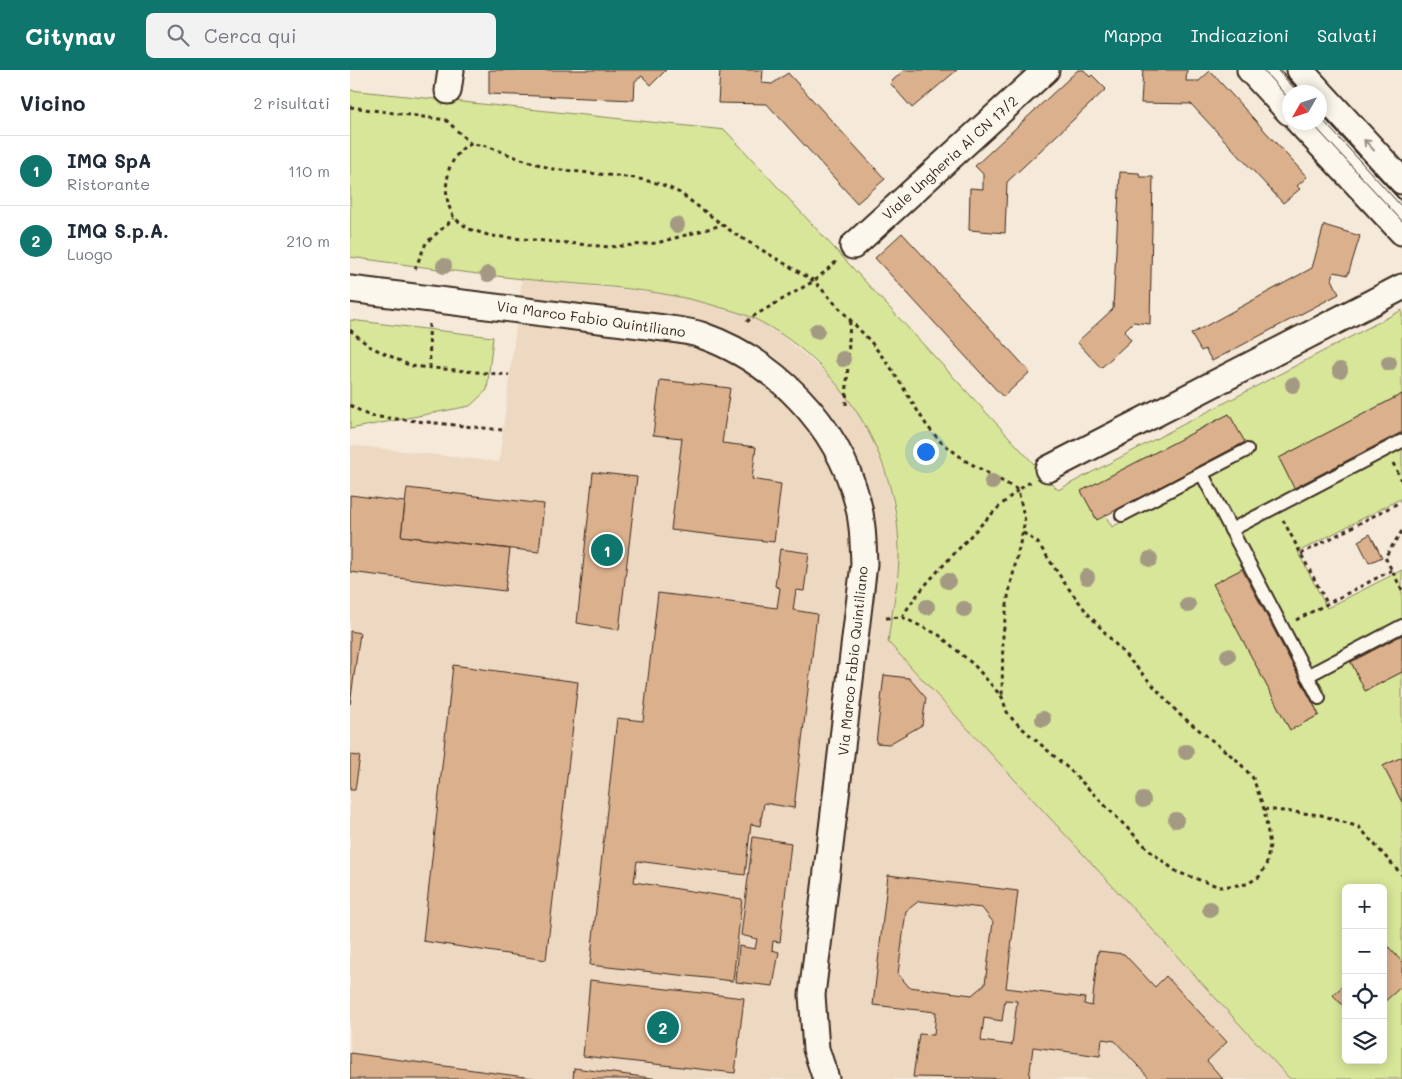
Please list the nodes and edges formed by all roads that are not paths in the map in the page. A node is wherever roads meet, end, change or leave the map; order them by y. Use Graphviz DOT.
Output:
graph roads {
  1 [pos="1046,70"];
  2 [pos="1250,70"];
  3 [pos="1270,70"];
  4 [pos="1300,70"];
  5 [pos="1284,85"];
  6 [pos="1282,104"];
  7 [pos="1306,130"];
  8 [pos="1326,130"];
  9 [pos="1402,181"];
  10 [pos="1402,212"];
  11 [pos="1402,232"];
  12 [pos="853,246"];
  13 [pos="1402,287"];
  14 [pos="350,288"];
  15 [pos="1402,441"];
  16 [pos="1247,450"];
  17 [pos="1048,469"];
  18 [pos="1202,474"];
  19 [pos="1122,516"];
  20 [pos="1231,530"];
  21 [pos="1402,626"];
  22 [pos="1307,676"];
  23 [pos="1319,698"];
  24 [pos="825,1079"];
  1 -- 12 [label="street, Viale Ungheria Al CN 17/2"];
  2 -- 6 [label="street"];
  3 -- 5 [label="lane"];
  9 -- 4 [label="street, one-way"];
  7 -- 11 [label="street"];
  8 -- 10 [label="lane"];
  13 -- 17 [label="street"];
  14 -- 24 [label="street, Via Marco Fabio Quintiliano"];
  15 -- 20 [label="lane"];
  16 -- 18 [label="lane"];
  18 -- 19 [label="lane"];
  18 -- 20 [label="lane"];
  20 -- 22 [label="lane"];
  21 -- 22 [label="lane"];
  22 -- 23 [label="lane"];
}
